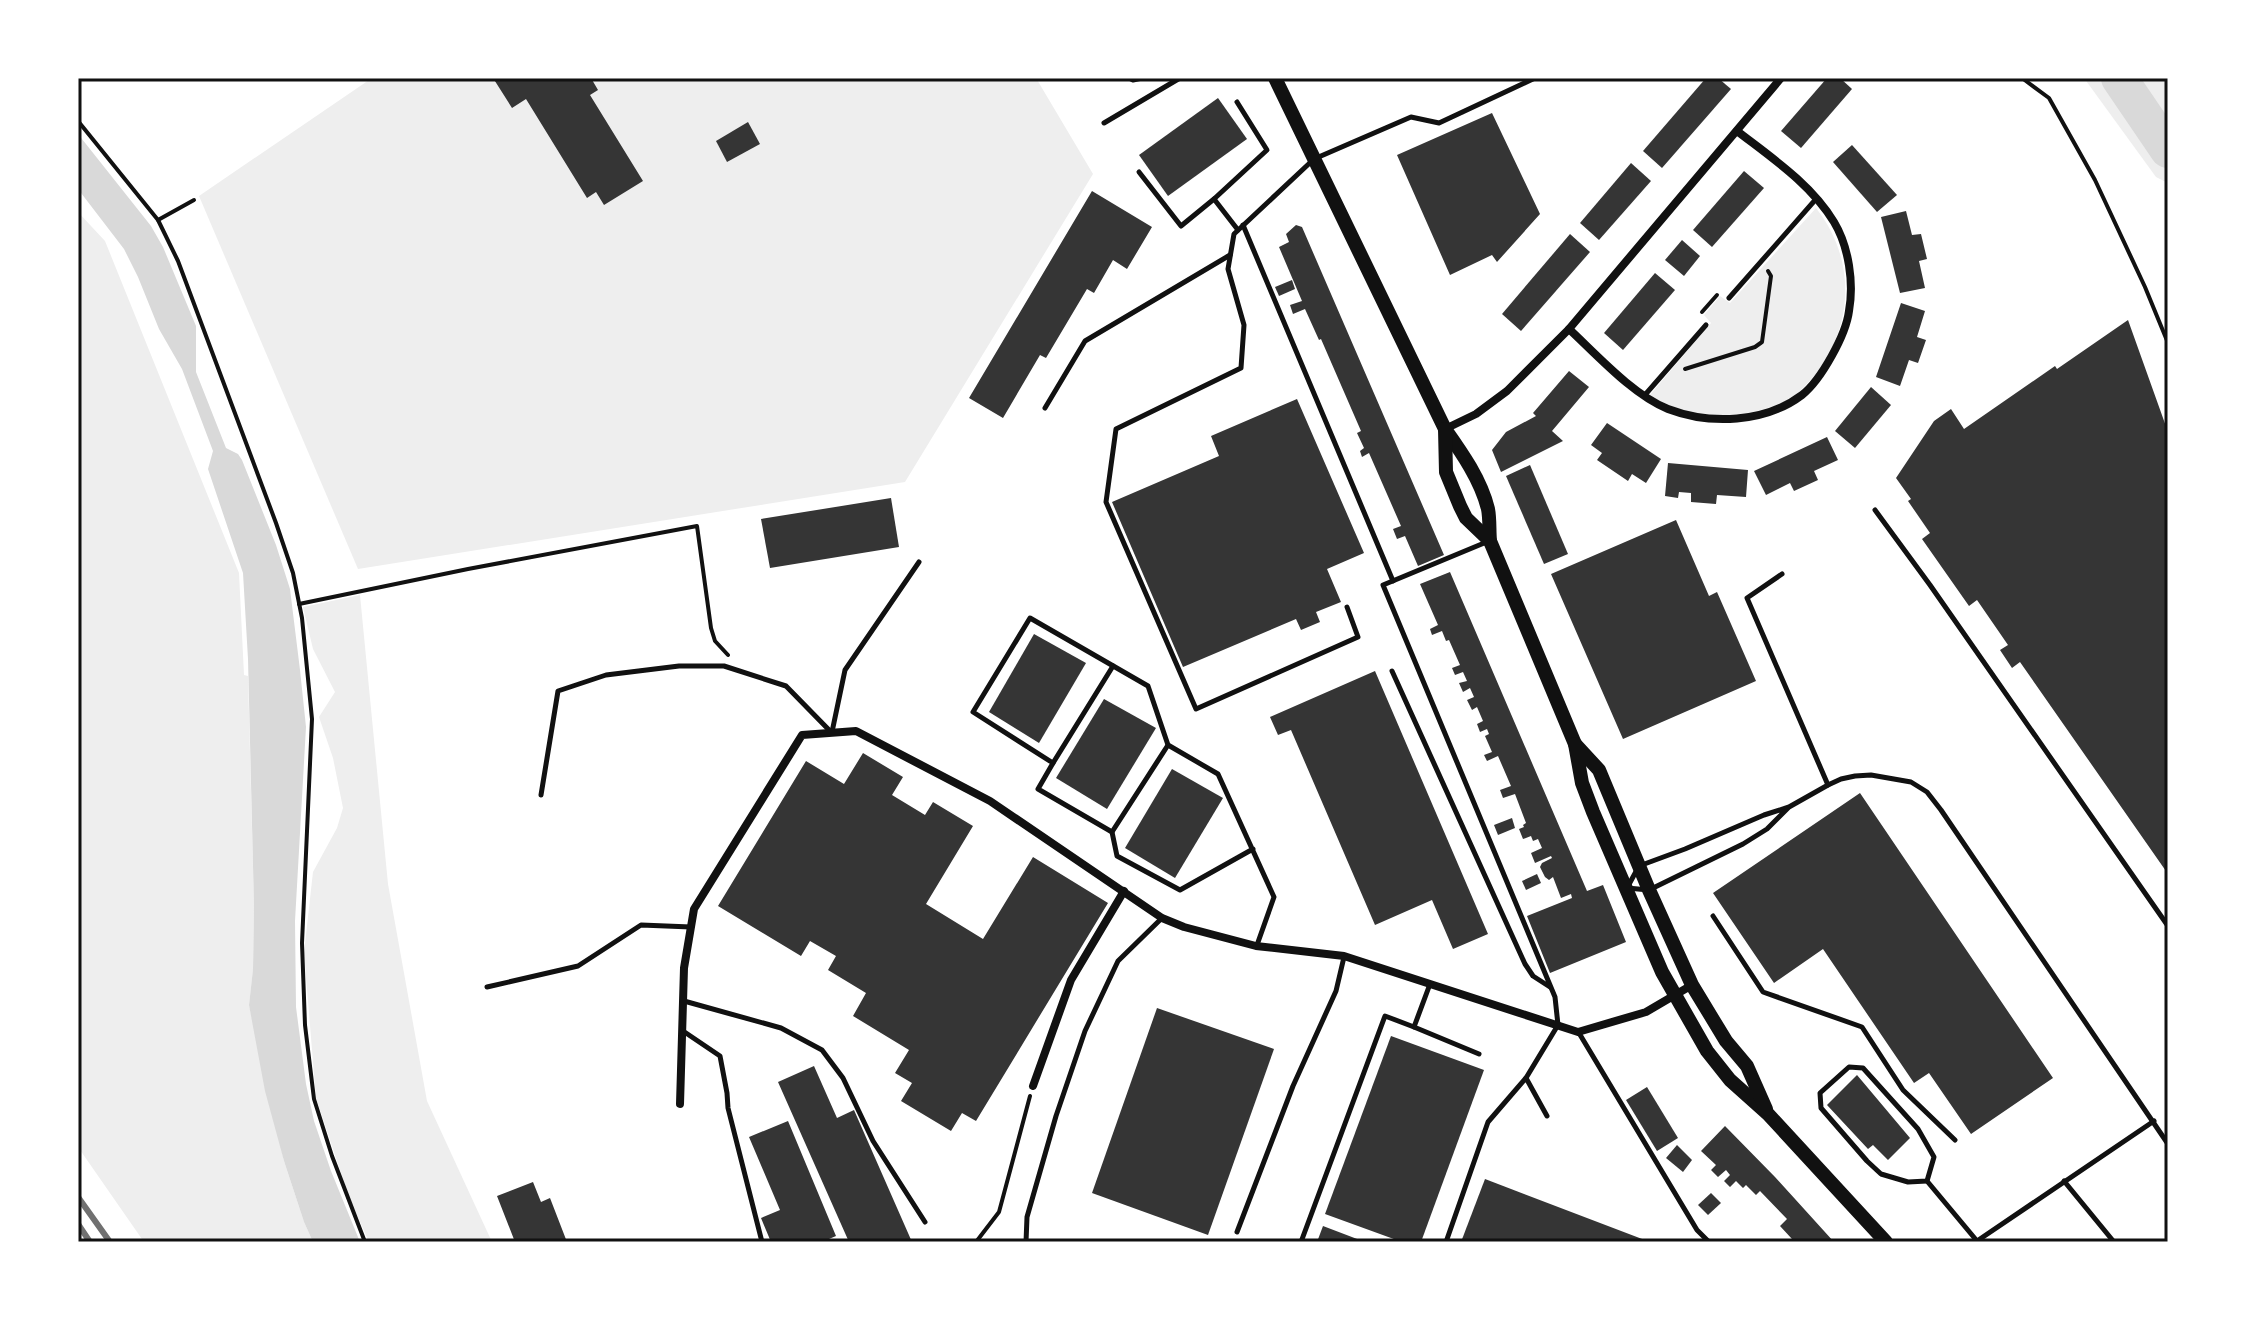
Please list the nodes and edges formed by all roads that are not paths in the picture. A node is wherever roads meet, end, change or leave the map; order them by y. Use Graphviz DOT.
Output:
graph roads {
  1 [pos="1129,78"];
  2 [pos="1142,78"];
  3 [pos="1180,78"];
  4 [pos="1275,78"];
  5 [pos="1535,78"];
  6 [pos="1781,78"];
  7 [pos="1237,102"];
  8 [pos="1104,123"];
  9 [pos="1737,131"];
  10 [pos="1314,159"];
  11 [pos="1139,172"];
  12 [pos="1214,199"];
  13 [pos="1816,199"];
  14 [pos="1241,228"];
  15 [pos="1231,255"];
  16 [pos="1729,298"];
  17 [pos="1706,325"];
  18 [pos="1569,329"];
  19 [pos="1643,396"];
  20 [pos="1045,408"];
  21 [pos="1445,429"];
  22 [pos="1875,510"];
  23 [pos="1490,541"];
  24 [pos="919,562"];
  25 [pos="1782,574"];
  26 [pos="1393,581"];
  27 [pos="1347,607"];
  28 [pos="1113,666"];
  29 [pos="1392,671"];
  30 [pos="832,733"];
  31 [pos="1575,744"];
  32 [pos="1168,745"];
  33 [pos="1053,763"];
  34 [pos="1828,785"];
  35 [pos="541,795"];
  36 [pos="1789,807"];
  37 [pos="1112,832"];
  38 [pos="1253,849"];
  39 [pos="1639,866"];
  40 [pos="1627,888"];
  41 [pos="1649,890"];
  42 [pos="1124,891"];
  43 [pos="1713,916"];
  44 [pos="1162,918"];
  45 [pos="2168,926"];
  46 [pos="691,927"];
  47 [pos="1256,946"];
  48 [pos="1344,956"];
  49 [pos="1430,983"];
  50 [pos="1692,985"];
  51 [pos="487,987"];
  52 [pos="1551,988"];
  53 [pos="1674,996"];
  54 [pos="683,1000"];
  55 [pos="1558,1025"];
  56 [pos="1414,1027"];
  57 [pos="682,1030"];
  58 [pos="1578,1032"];
  59 [pos="1479,1054"];
  60 [pos="1526,1078"];
  61 [pos="1033,1086"];
  62 [pos="680,1104"];
  63 [pos="1768,1114"];
  64 [pos="1547,1116"];
  65 [pos="2154,1121"];
  66 [pos="1955,1140"];
  67 [pos="2168,1144"];
  68 [pos="1927,1181"];
  69 [pos="2064,1181"];
  70 [pos="925,1222"];
  71 [pos="1237,1232"];
  72 [pos="762,1242"];
  73 [pos="1026,1242"];
  74 [pos="1301,1242"];
  75 [pos="1446,1242"];
  76 [pos="1709,1242"];
  77 [pos="1886,1242"];
  78 [pos="2114,1242"];
  1 -- 2 [label="lane"];
  3 -- 8 [label="lane"];
  4 -- 10 [label="main road"];
  5 -- 10 [label="lane"];
  6 -- 9 [label="street"];
  7 -- 12 [label="lane"];
  9 -- 13 [label="street"];
  9 -- 18 [label="street"];
  10 -- 14 [label="lane"];
  10 -- 21 [label="main road"];
  11 -- 12 [label="lane"];
  12 -- 14 [label="lane"];
  13 -- 16 [label="lane"];
  13 -- 19 [label="street"];
  14 -- 15 [label="lane"];
  14 -- 26 [label="lane"];
  15 -- 20 [label="lane"];
  15 -- 27 [label="lane"];
  17 -- 19 [label="lane"];
  18 -- 19 [label="street"];
  18 -- 21 [label="street"];
  21 -- 23 [label="main road"];
  21 -- 23 [label="main road"];
  22 -- 45 [label="lane"];
  23 -- 26 [label="lane"];
  23 -- 31 [label="main road"];
  24 -- 30 [label="lane"];
  25 -- 34 [label="lane"];
  26 -- 52 [label="lane"];
  28 -- 32 [label="lane"];
  28 -- 33 [label="lane"];
  28 -- 33 [label="lane"];
  29 -- 52 [label="lane"];
  30 -- 35 [label="lane"];
  30 -- 42 [label="street"];
  30 -- 46 [label="street"];
  31 -- 39 [label="main road"];
  31 -- 40 [label="main road"];
  32 -- 37 [label="lane"];
  32 -- 38 [label="lane"];
  33 -- 37 [label="lane"];
  34 -- 36 [label="lane"];
  34 -- 65 [label="lane"];
  36 -- 39 [label="lane"];
  36 -- 41 [label="lane"];
  37 -- 38 [label="lane"];
  38 -- 47 [label="lane"];
  39 -- 40 [label="lane"];
  39 -- 41 [label="main road"];
  40 -- 41 [label="lane"];
  40 -- 53 [label="main road"];
  41 -- 50 [label="main road"];
  42 -- 44 [label="street"];
  42 -- 61 [label="street"];
  43 -- 66 [label="lane"];
  44 -- 47 [label="street"];
  44 -- 73 [label="lane"];
  46 -- 51 [label="lane"];
  46 -- 54 [label="street"];
  47 -- 48 [label="street"];
  48 -- 49 [label="street"];
  48 -- 71 [label="lane"];
  49 -- 55 [label="street"];
  49 -- 56 [label="lane"];
  50 -- 53 [label="street"];
  50 -- 63 [label="main road"];
  52 -- 55 [label="lane"];
  53 -- 58 [label="street"];
  53 -- 63 [label="main road"];
  54 -- 57 [label="street"];
  54 -- 70 [label="lane"];
  55 -- 58 [label="street"];
  55 -- 60 [label="lane"];
  56 -- 59 [label="lane"];
  56 -- 74 [label="lane"];
  57 -- 62 [label="street"];
  57 -- 72 [label="lane"];
  58 -- 76 [label="lane"];
  60 -- 64 [label="lane"];
  60 -- 75 [label="lane"];
  63 -- 77 [label="main road"];
  65 -- 67 [label="lane"];
  65 -- 69 [label="lane"];
  68 -- 68 [label="lane"];
  68 -- 69 [label="lane"];
  69 -- 78 [label="lane"];
}
